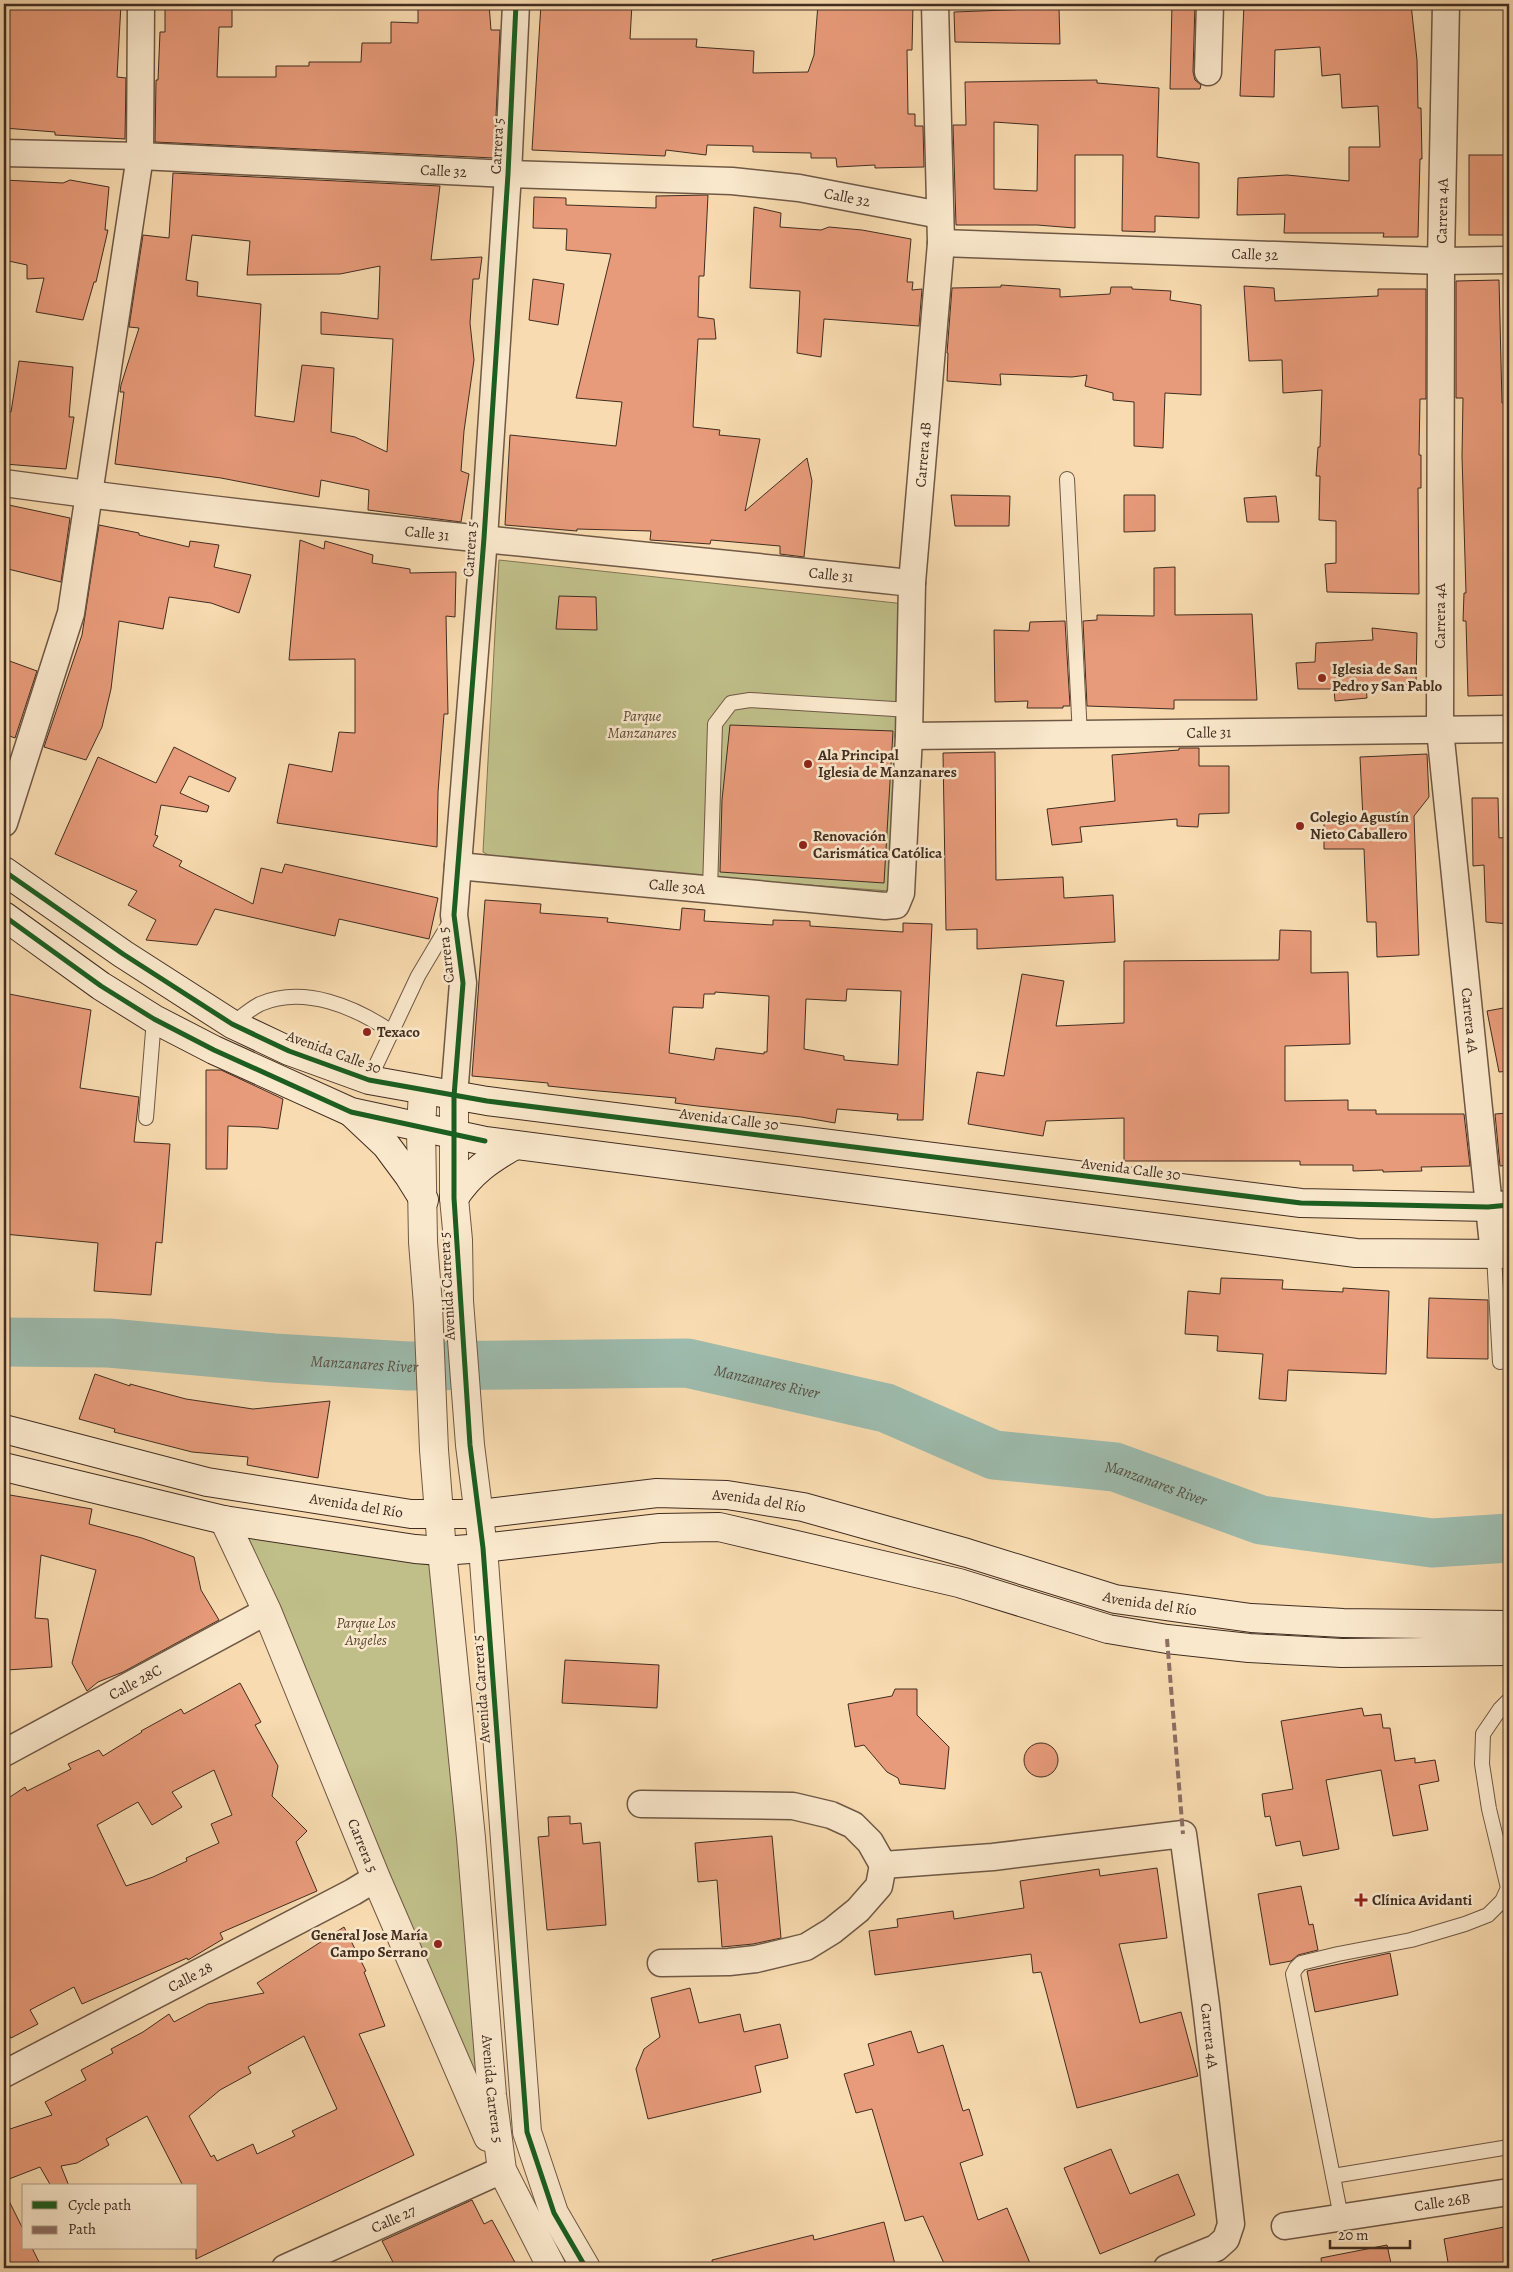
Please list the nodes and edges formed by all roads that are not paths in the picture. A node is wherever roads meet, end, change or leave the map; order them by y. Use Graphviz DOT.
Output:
graph roads {
  1 [pos="141,4"];
  2 [pos="516,4"];
  3 [pos="935,4"];
  4 [pos="1210,4"];
  5 [pos="1446,4"];
  6 [pos="1208,72"];
  7 [pos="4,154"];
  8 [pos="140,156"];
  9 [pos="508,174"];
  10 [pos="940,215"];
  11 [pos="941,243"];
  12 [pos="1509,260"];
  13 [pos="1440,261"];
  14 [pos="1067,479"];
  15 [pos="4,483"];
  16 [pos="88,494"];
  17 [pos="484,538"];
  18 [pos="912,583"];
  19 [pos="910,710"];
  20 [pos="1509,729"];
  21 [pos="1440,730"];
  22 [pos="909,736"];
  23 [pos="1080,736"];
  24 [pos="4,823"];
  25 [pos="458,866"];
  26 [pos="4,871"];
  27 [pos="710,890"];
  28 [pos="896,905"];
  29 [pos="454,914"];
  30 [pos="4,916"];
  31 [pos="154,1019"];
  32 [pos="232,1024"];
  33 [pos="392,1033"];
  34 [pos="369,1080"];
  35 [pos="423,1091"];
  36 [pos="454,1096"];
  37 [pos="351,1112"];
  38 [pos="146,1118"];
  39 [pos="421,1128"];
  40 [pos="454,1135"];
  41 [pos="515,1144"];
  42 [pos="454,1198"];
  43 [pos="424,1200"];
  44 [pos="1499,1206"];
  45 [pos="1502,1255"];
  46 [pos="1500,1362"];
  47 [pos="4,1429"];
  48 [pos="4,1467"];
  49 [pos="480,1514"];
  50 [pos="440,1515"];
  51 [pos="224,1520"];
  52 [pos="483,1548"];
  53 [pos="442,1550"];
  54 [pos="266,1611"];
  55 [pos="1509,1625"];
  56 [pos="1509,1651"];
  57 [pos="1509,1700"];
  58 [pos="4,1753"];
  59 [pos="641,1804"];
  60 [pos="883,1866"];
  61 [pos="376,1878"];
  62 [pos="661,1962"];
  63 [pos="4,2074"];
  64 [pos="1509,2147"];
  65 [pos="502,2170"];
  66 [pos="1333,2176"];
  67 [pos="1509,2192"];
  68 [pos="1341,2217"];
  69 [pos="1286,2226"];
  70 [pos="285,2268"];
  71 [pos="552,2268"];
  72 [pos="586,2268"];
  73 [pos="1167,2268"];
  1 -- 8 [label="street"];
  2 -- 9 [label="street, Carrera 5"];
  3 -- 10 [label="street, Carrera 4B"];
  4 -- 6 [label="street"];
  5 -- 13 [label="street, Carrera 4A"];
  7 -- 8 [label="street, Calle 32"];
  8 -- 9 [label="street, Calle 32"];
  8 -- 16 [label="street"];
  9 -- 10 [label="street, Calle 32"];
  9 -- 17 [label="street, Carrera 5"];
  10 -- 11 [label="street, Carrera 4B"];
  11 -- 13 [label="street, Calle 32"];
  11 -- 18 [label="street, Carrera 4B"];
  12 -- 13 [label="street, Calle 32"];
  13 -- 21 [label="street, Carrera 4A"];
  14 -- 23 [label="lane"];
  15 -- 16 [label="street, Calle 31"];
  16 -- 17 [label="street, Calle 31"];
  16 -- 24 [label="street"];
  17 -- 18 [label="street, Calle 31"];
  17 -- 25 [label="street, Carrera 5"];
  18 -- 19 [label="street, Carrera 4B"];
  19 -- 22 [label="street, Carrera 4B"];
  19 -- 27 [label="lane"];
  20 -- 21 [label="street, Calle 31"];
  21 -- 23 [label="street, Calle 31"];
  21 -- 44 [label="street, Carrera 4A"];
  22 -- 23 [label="street, Calle 31"];
  22 -- 28 [label="street, Carrera 4B"];
  25 -- 27 [label="street, Calle 30A"];
  25 -- 29 [label="street, Carrera 5"];
  26 -- 32 [label="main road, Avenida Calle 30"];
  27 -- 28 [label="street, Calle 30A"];
  29 -- 33 [label="lane"];
  29 -- 36 [label="street, Carrera 5"];
  30 -- 31 [label="main road"];
  31 -- 37 [label="main road"];
  31 -- 38 [label="lane"];
  32 -- 33 [label="lane"];
  32 -- 34 [label="main road, Avenida Calle 30"];
  33 -- 34 [label="lane"];
  34 -- 35 [label="main road, Avenida Calle 30"];
  35 -- 36 [label="main road, Avenida Calle 30"];
  35 -- 39 [label="main road, Avenida Carrera 5"];
  36 -- 40 [label="main road, Avenida Carrera 5"];
  36 -- 44 [label="main road, Avenida Calle 30"];
  37 -- 39 [label="main road"];
  37 -- 43 [label="main road"];
  39 -- 40 [label="main road"];
  39 -- 43 [label="main road, Avenida Carrera 5"];
  40 -- 41 [label="main road"];
  40 -- 42 [label="main road, Avenida Carrera 5"];
  41 -- 42 [label="main road"];
  41 -- 45 [label="main road"];
  42 -- 49 [label="main road, Avenida Carrera 5"];
  43 -- 50 [label="main road, Avenida Carrera 5"];
  44 -- 45 [label="street, Carrera 4A"];
  45 -- 46 [label="lane"];
  47 -- 50 [label="main road, Avenida del Río"];
  48 -- 51 [label="main road, Avenida del Río"];
  49 -- 50 [label="main road, Avenida del Río"];
  49 -- 52 [label="main road, Avenida Carrera 5"];
  49 -- 55 [label="main road, Avenida del Río"];
  50 -- 53 [label="main road, Avenida Carrera 5"];
  51 -- 53 [label="main road, Avenida del Río"];
  51 -- 54 [label="main road, Carrera 5"];
  52 -- 53 [label="main road, Avenida del Río"];
  52 -- 56 [label="main road, Avenida del Río"];
  52 -- 72 [label="main road, Avenida Carrera 5"];
  53 -- 65 [label="main road, Avenida Carrera 5"];
  54 -- 58 [label="street, Calle 28C"];
  54 -- 61 [label="main road, Carrera 5"];
  57 -- 66 [label="lane"];
  59 -- 60 [label="street"];
  60 -- 62 [label="street"];
  60 -- 73 [label="street, Carrera 4A"];
  61 -- 63 [label="street, Calle 28"];
  61 -- 65 [label="main road, Carrera 5"];
  64 -- 66 [label="lane"];
  65 -- 70 [label="street, Calle 27"];
  65 -- 71 [label="main road, Avenida Carrera 5"];
  66 -- 68 [label="lane"];
  67 -- 68 [label="street, Calle 26B"];
  68 -- 69 [label="street, Calle 26B"];
}
